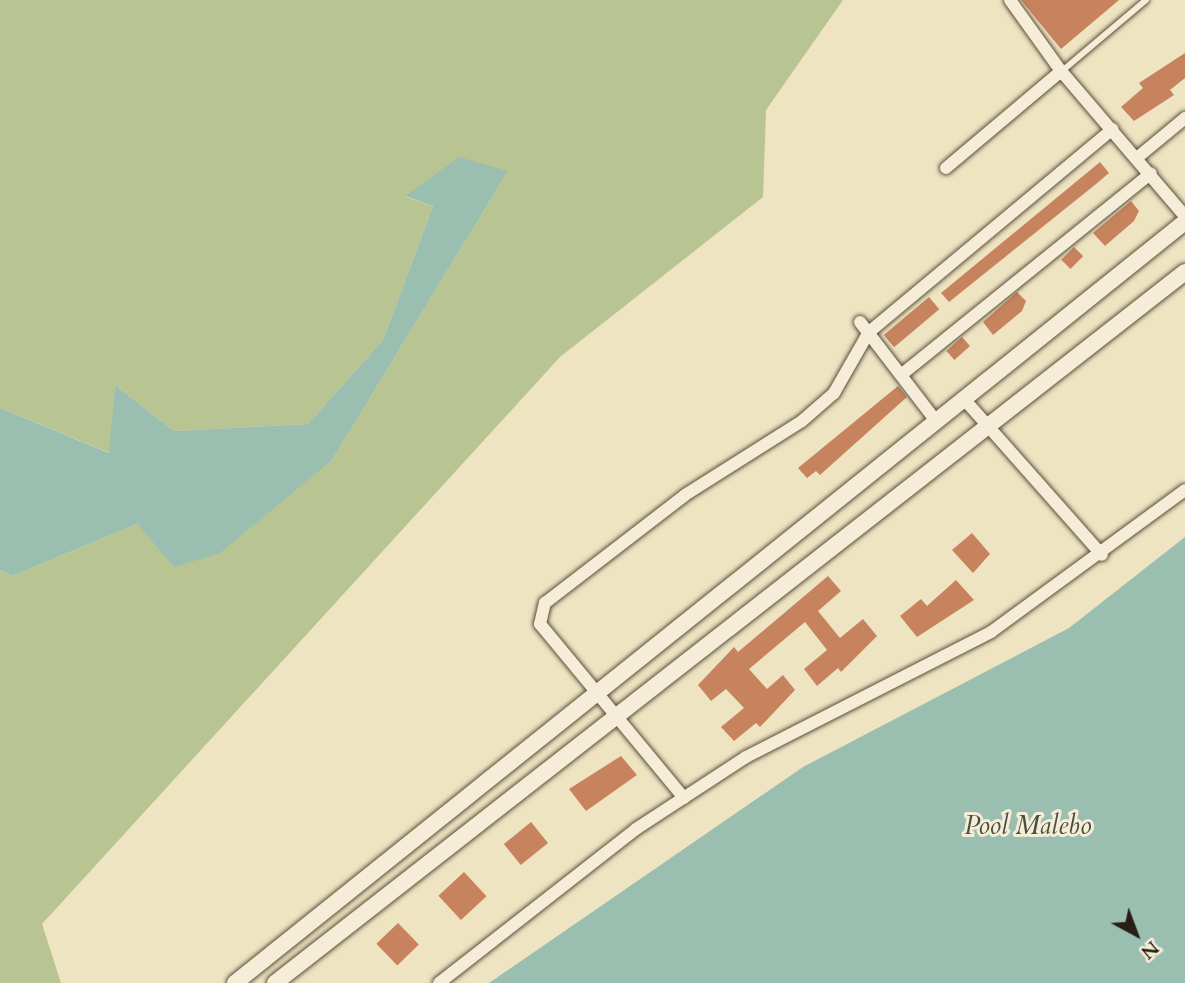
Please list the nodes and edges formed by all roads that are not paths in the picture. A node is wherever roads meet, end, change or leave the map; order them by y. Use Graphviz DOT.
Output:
graph roads {
  1 [pos="1010,0"];
  2 [pos="1146,0"];
  3 [pos="1061,71"];
  4 [pos="1185,118"];
  5 [pos="1113,129"];
  6 [pos="1138,158"];
  7 [pos="946,168"];
  8 [pos="1151,173"];
  9 [pos="1185,216"];
  10 [pos="1185,222"];
  11 [pos="1185,272"];
  12 [pos="865,327"];
  13 [pos="901,375"];
  14 [pos="964,399"];
  15 [pos="936,421"];
  16 [pos="986,424"];
  17 [pos="1185,490"];
  18 [pos="1102,555"];
  19 [pos="598,688"];
  20 [pos="619,717"];
  21 [pos="684,798"];
  22 [pos="235,983"];
  23 [pos="275,983"];
  24 [pos="439,983"];
  1 -- 3 [label="street"];
  2 -- 3 [label="lane"];
  3 -- 5 [label="street"];
  3 -- 7 [label="street"];
  4 -- 6 [label="street"];
  5 -- 6 [label="street"];
  5 -- 12 [label="street"];
  6 -- 8 [label="street"];
  8 -- 9 [label="street"];
  8 -- 13 [label="street"];
  10 -- 14 [label="street"];
  11 -- 16 [label="street"];
  12 -- 13 [label="street"];
  12 -- 19 [label="street"];
  13 -- 15 [label="street"];
  14 -- 15 [label="street"];
  14 -- 16 [label="street"];
  15 -- 19 [label="street"];
  16 -- 18 [label="street"];
  16 -- 20 [label="street"];
  17 -- 18 [label="street"];
  18 -- 21 [label="street"];
  19 -- 20 [label="street"];
  19 -- 22 [label="street"];
  20 -- 21 [label="street"];
  20 -- 23 [label="street"];
  21 -- 24 [label="street"];
}
